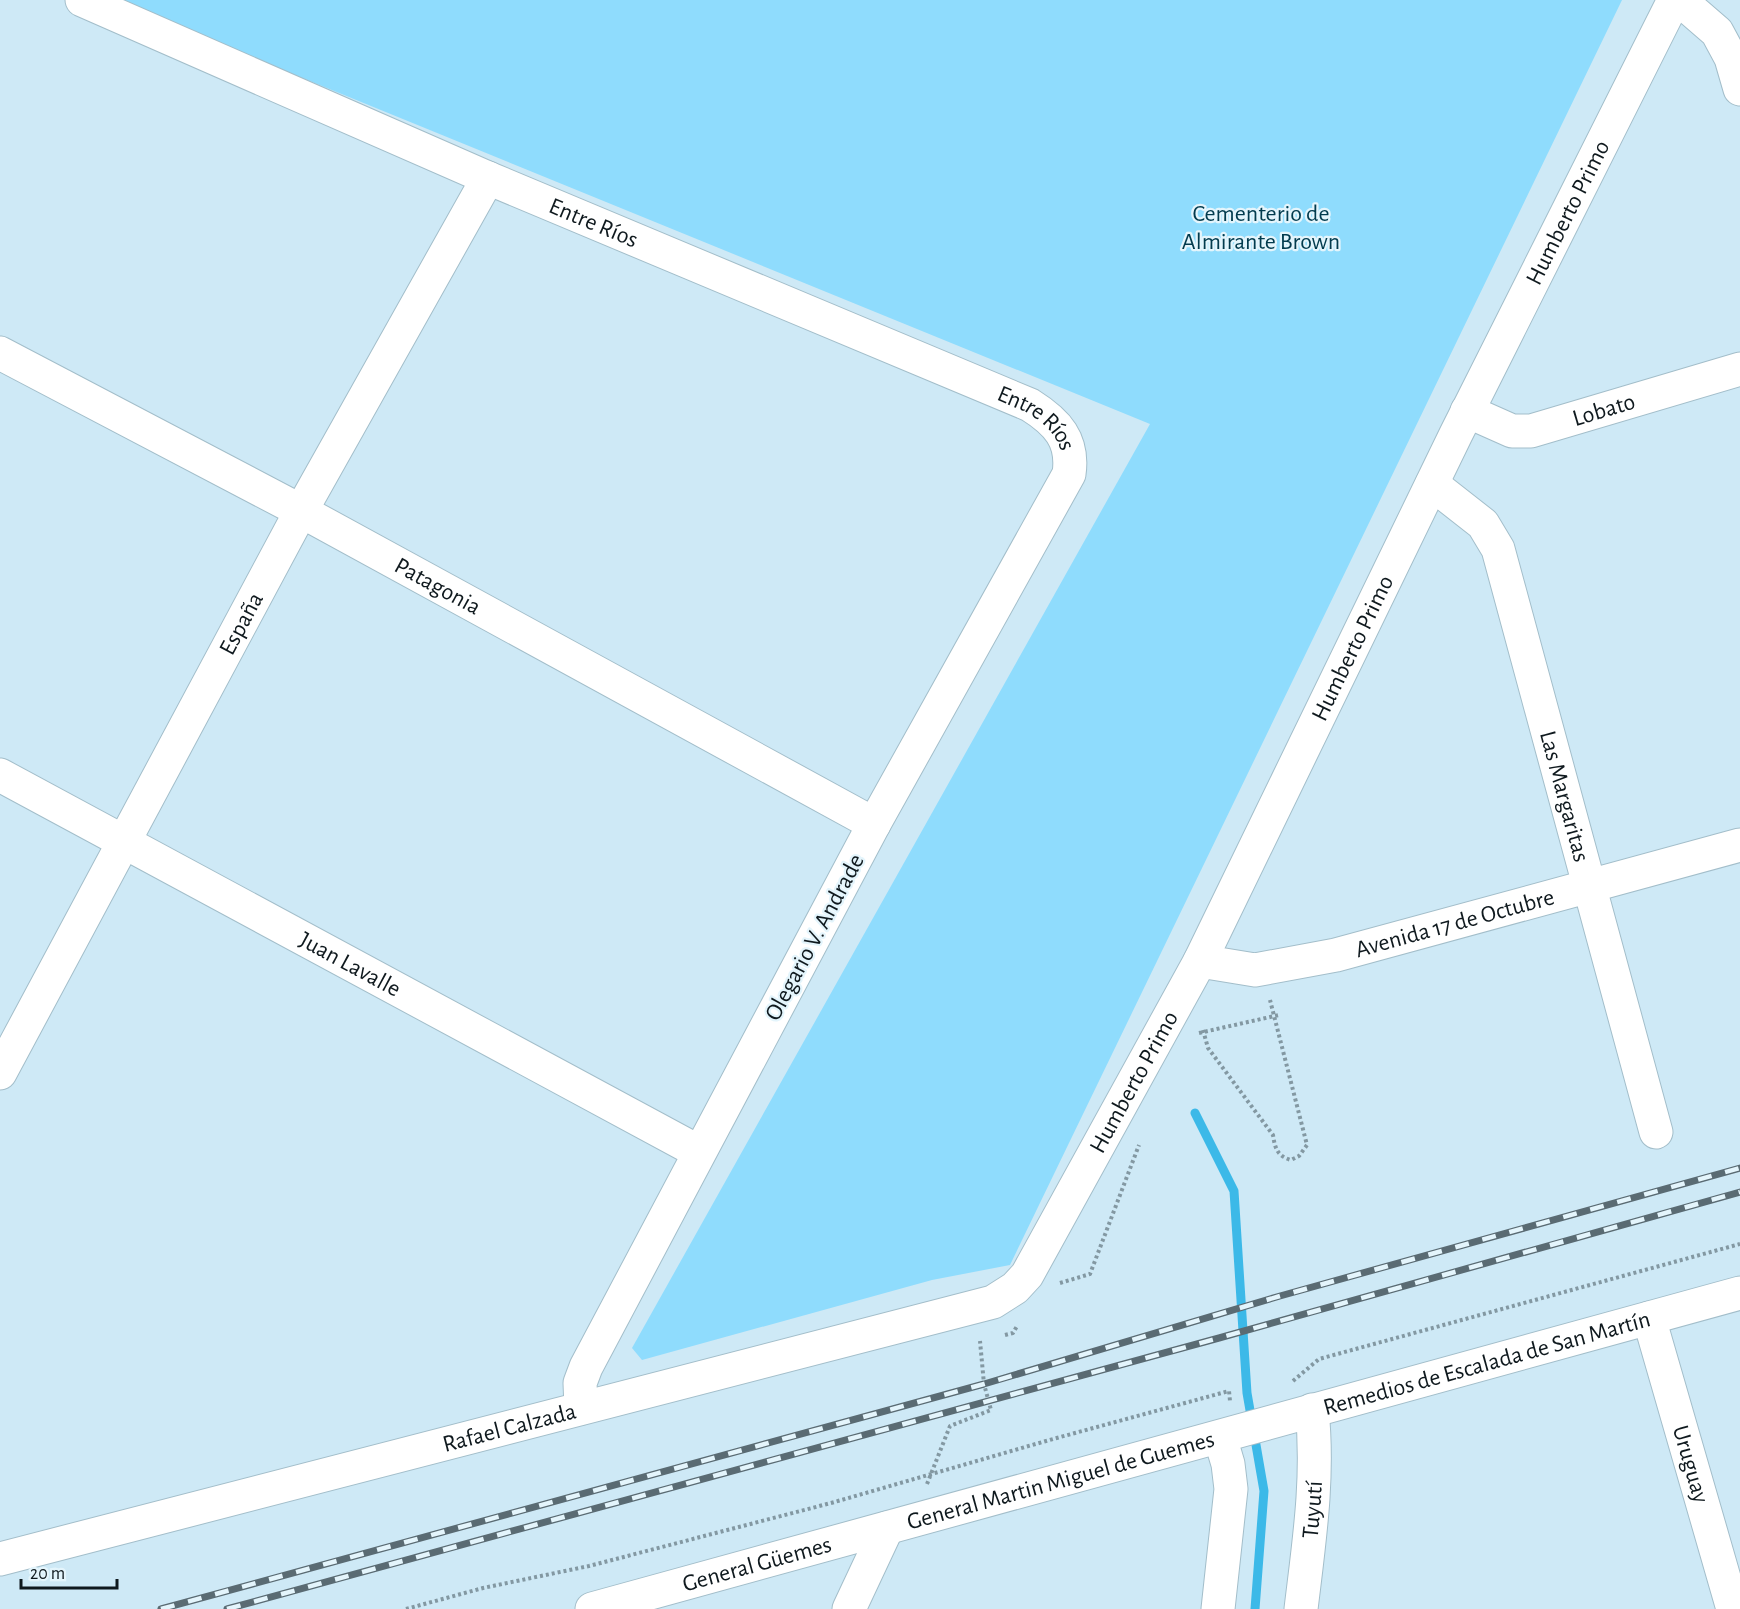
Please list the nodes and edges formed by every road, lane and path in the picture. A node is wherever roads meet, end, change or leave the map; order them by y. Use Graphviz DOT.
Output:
graph roads {
  1 [pos="82,0"];
  2 [pos="1674,0"];
  3 [pos="1680,0"];
  4 [pos="1740,89"];
  5 [pos="488,178"];
  6 [pos="0,353"];
  7 [pos="1740,369"];
  8 [pos="1467,411"];
  9 [pos="1069,474"];
  10 [pos="1432,484"];
  11 [pos="302,511"];
  12 [pos="0,775"];
  13 [pos="874,824"];
  14 [pos="124,842"];
  15 [pos="1740,845"];
  16 [pos="1587,885"];
  17 [pos="1200,962"];
  18 [pos="1265,969"];
  19 [pos="1201,1024"];
  20 [pos="0,1073"];
  21 [pos="1656,1132"];
  22 [pos="699,1152"];
  23 [pos="1740,1244"];
  24 [pos="1015,1288"];
  25 [pos="1740,1293"];
  26 [pos="1649,1318"];
  27 [pos="1295,1407"];
  28 [pos="581,1408"];
  29 [pos="1228,1427"];
  30 [pos="887,1527"];
  31 [pos="0,1559"];
  32 [pos="406,1609"];
  33 [pos="592,1609"];
  34 [pos="849,1609"];
  35 [pos="1218,1609"];
  36 [pos="1301,1609"];
  37 [pos="1733,1609"];
  1 -- 5 [label="street, Entre Ríos"];
  2 -- 8 [label="street, Humberto Primo"];
  3 -- 4 [label="street"];
  5 -- 9 [label="street, Entre Ríos"];
  5 -- 11 [label="street, España"];
  6 -- 11 [label="street, Patagonia"];
  7 -- 8 [label="street, Lobato"];
  8 -- 10 [label="street, Humberto Primo"];
  9 -- 13 [label="street, Olegario V. Andrade"];
  10 -- 16 [label="street, Las Margaritas"];
  10 -- 17 [label="street, Humberto Primo"];
  11 -- 13 [label="street, Patagonia"];
  11 -- 14 [label="street, España"];
  12 -- 14 [label="street, Juan Lavalle"];
  13 -- 22 [label="street, Olegario V. Andrade"];
  14 -- 20 [label="street, España"];
  14 -- 22 [label="street, Juan Lavalle"];
  15 -- 16 [label="street, Avenida 17 de Octubre"];
  16 -- 18 [label="street, Avenida 17 de Octubre"];
  16 -- 21 [label="street, Las Margaritas"];
  17 -- 18 [label="street, Avenida 17 de Octubre"];
  17 -- 24 [label="street, Humberto Primo"];
  18 -- 19 [label="path"];
  22 -- 28 [label="street, Olegario V. Andrade"];
  23 -- 27 [label="path"];
  24 -- 28 [label="street, Rafael Calzada"];
  25 -- 26 [label="street, Remedios de Escalada de San Martín"];
  26 -- 27 [label="street, Remedios de Escalada de San Martín"];
  26 -- 37 [label="street, Uruguay"];
  27 -- 29 [label="street, Remedios de Escalada de San Martín"];
  27 -- 36 [label="street, Tuyutí"];
  28 -- 31 [label="street, Rafael Calzada"];
  29 -- 30 [label="street, General Martin Miguel de Guemes"];
  29 -- 32 [label="path"];
  29 -- 35 [label="street"];
  30 -- 33 [label="street, General Güemes"];
  30 -- 34 [label="street"];
}
